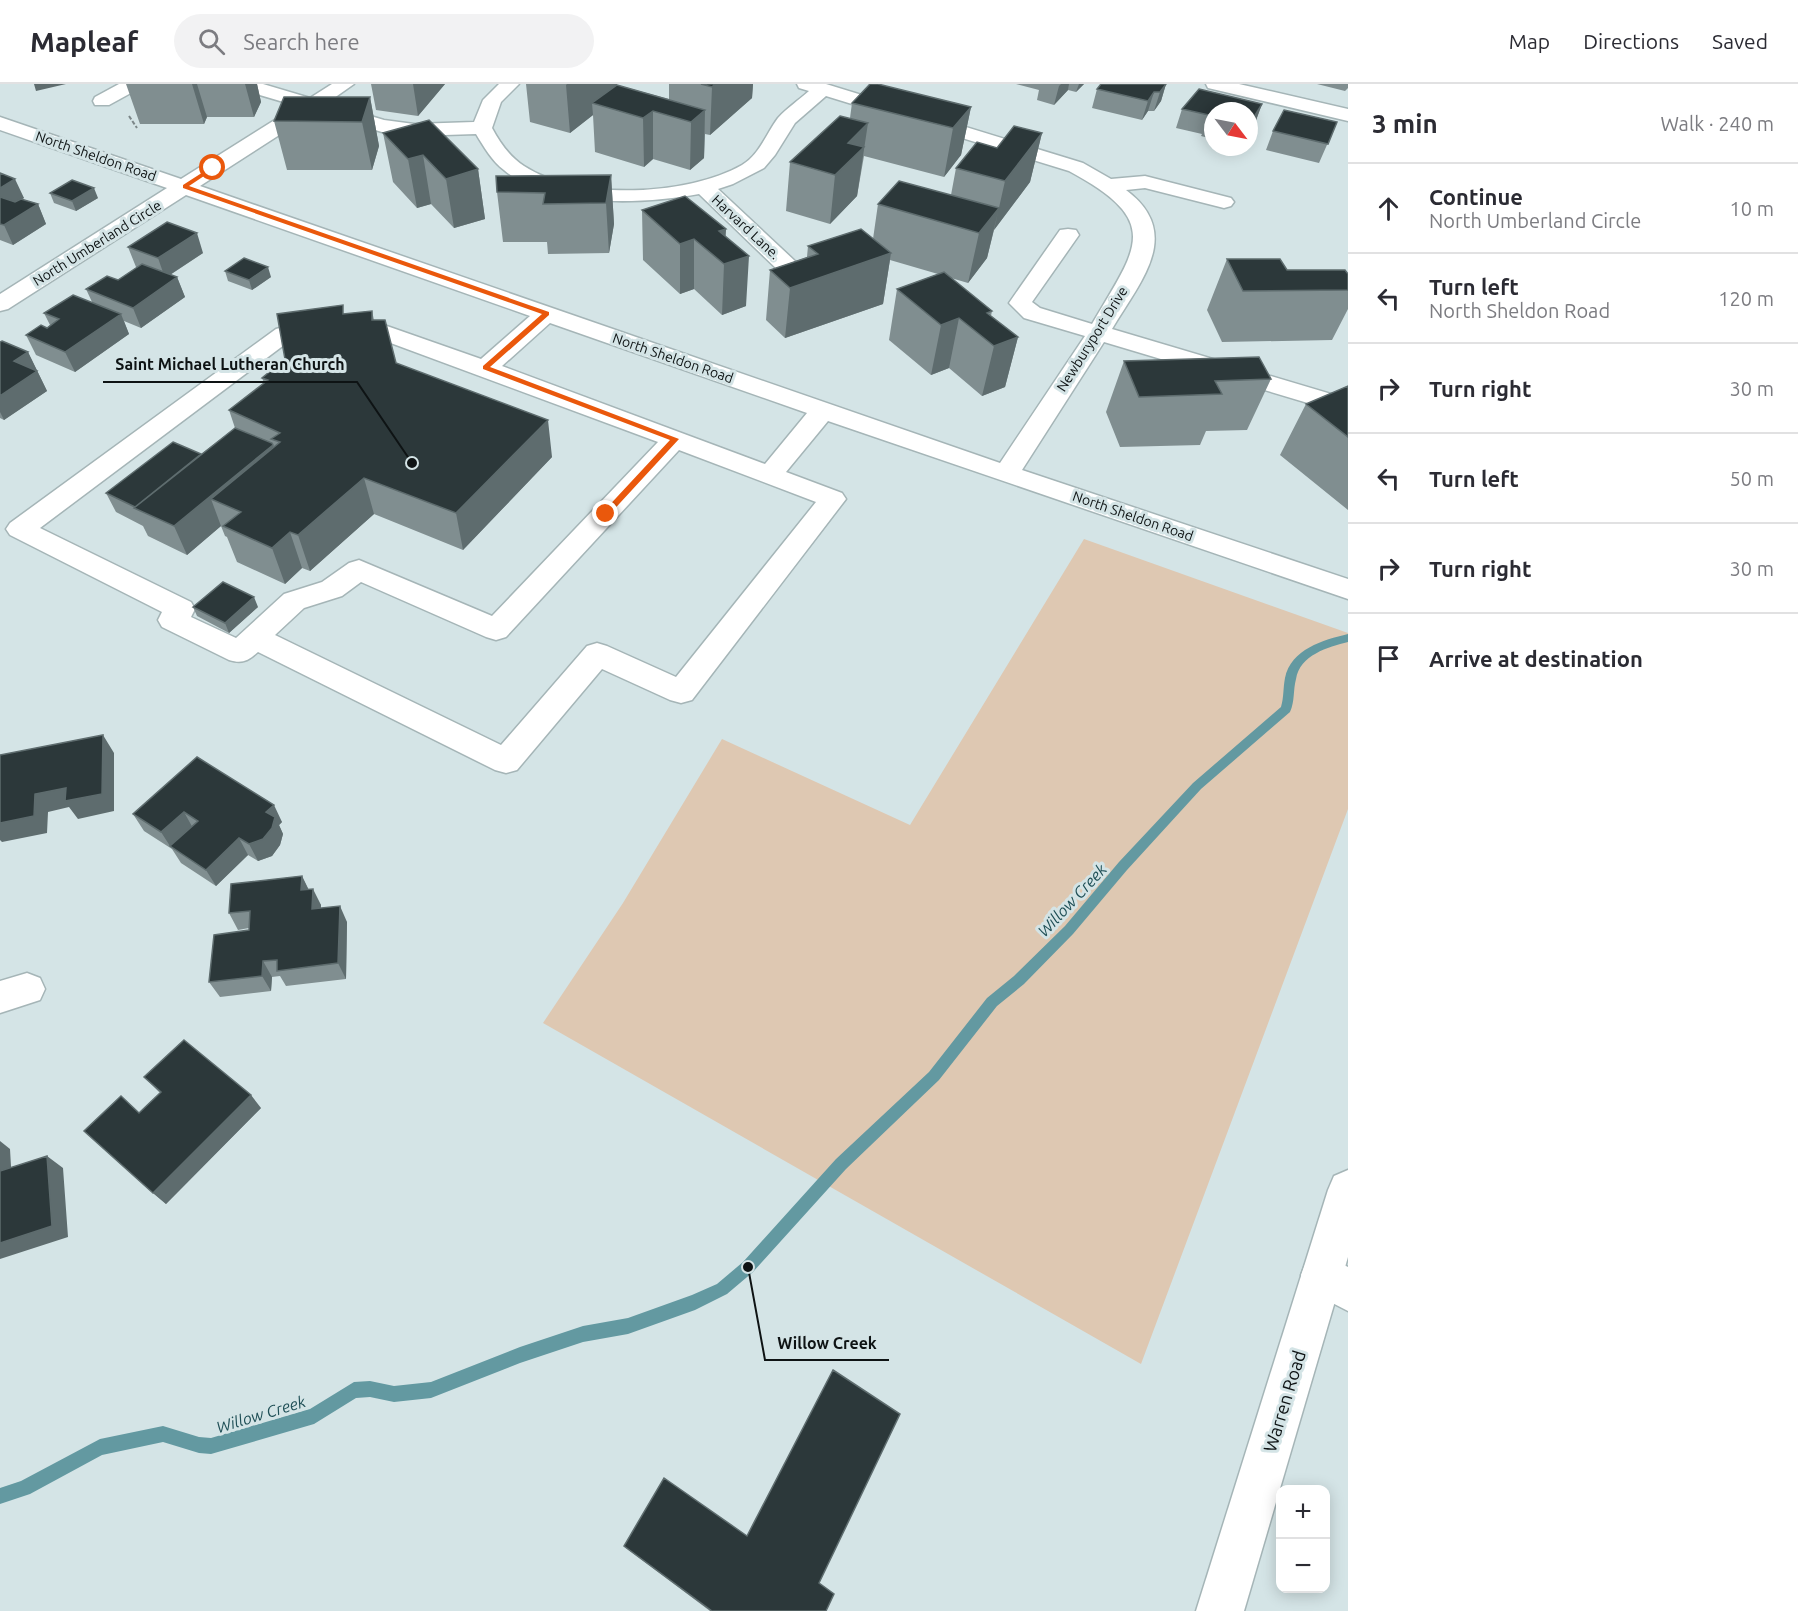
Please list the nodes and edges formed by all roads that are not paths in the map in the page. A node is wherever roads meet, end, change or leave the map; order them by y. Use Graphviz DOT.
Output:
graph roads {
  1 [pos="133,84"];
  2 [pos="243,84"];
  3 [pos="345,84"];
  4 [pos="510,84"];
  5 [pos="1215,84"];
  6 [pos="814,87"];
  7 [pos="102,101"];
  8 [pos="312,105"];
  9 [pos="1348,115"];
  10 [pos="0,123"];
  11 [pos="482,128"];
  12 [pos="185,187"];
  13 [pos="704,187"];
  14 [pos="1116,192"];
  15 [pos="1224,202"];
  16 [pos="1068,235"];
  17 [pos="788,267"];
  18 [pos="0,304"];
  19 [pos="547,313"];
  20 [pos="1099,332"];
  21 [pos="485,368"];
  22 [pos="1348,407"];
  23 [pos="823,410"];
  24 [pos="675,439"];
  25 [pos="1005,474"];
  26 [pos="770,475"];
  27 [pos="1348,589"];
  28 [pos="255,638"];
  29 [pos="1348,1190"];
  30 [pos="1335,1282"];
  31 [pos="1220,1611"];
  1 -- 7 [label="street"];
  2 -- 8 [label="street"];
  3 -- 8 [label="street, North Umberland Circle"];
  4 -- 11 [label="street"];
  5 -- 9 [label="street"];
  6 -- 13 [label="street"];
  6 -- 14 [label="street"];
  8 -- 11 [label="street"];
  8 -- 12 [label="street, North Umberland Circle"];
  10 -- 12 [label="street, North Sheldon Road"];
  11 -- 13 [label="street"];
  12 -- 18 [label="street, North Umberland Circle"];
  12 -- 19 [label="street, North Sheldon Road"];
  13 -- 17 [label="street, Harvard Lane."];
  14 -- 15 [label="street"];
  14 -- 20 [label="street, Newburyport Drive"];
  16 -- 20 [label="street"];
  19 -- 21 [label="street"];
  19 -- 23 [label="street, North Sheldon Road"];
  20 -- 22 [label="street"];
  20 -- 25 [label="street, Newburyport Drive"];
  21 -- 24 [label="street"];
  21 -- 28 [label="street"];
  23 -- 25 [label="street, North Sheldon Road"];
  23 -- 26 [label="street"];
  24 -- 26 [label="street"];
  24 -- 28 [label="street"];
  25 -- 27 [label="street, North Sheldon Road"];
  26 -- 28 [label="street"];
  29 -- 30 [label="street, Warren Road"];
  30 -- 31 [label="street, Warren Road"];
}
